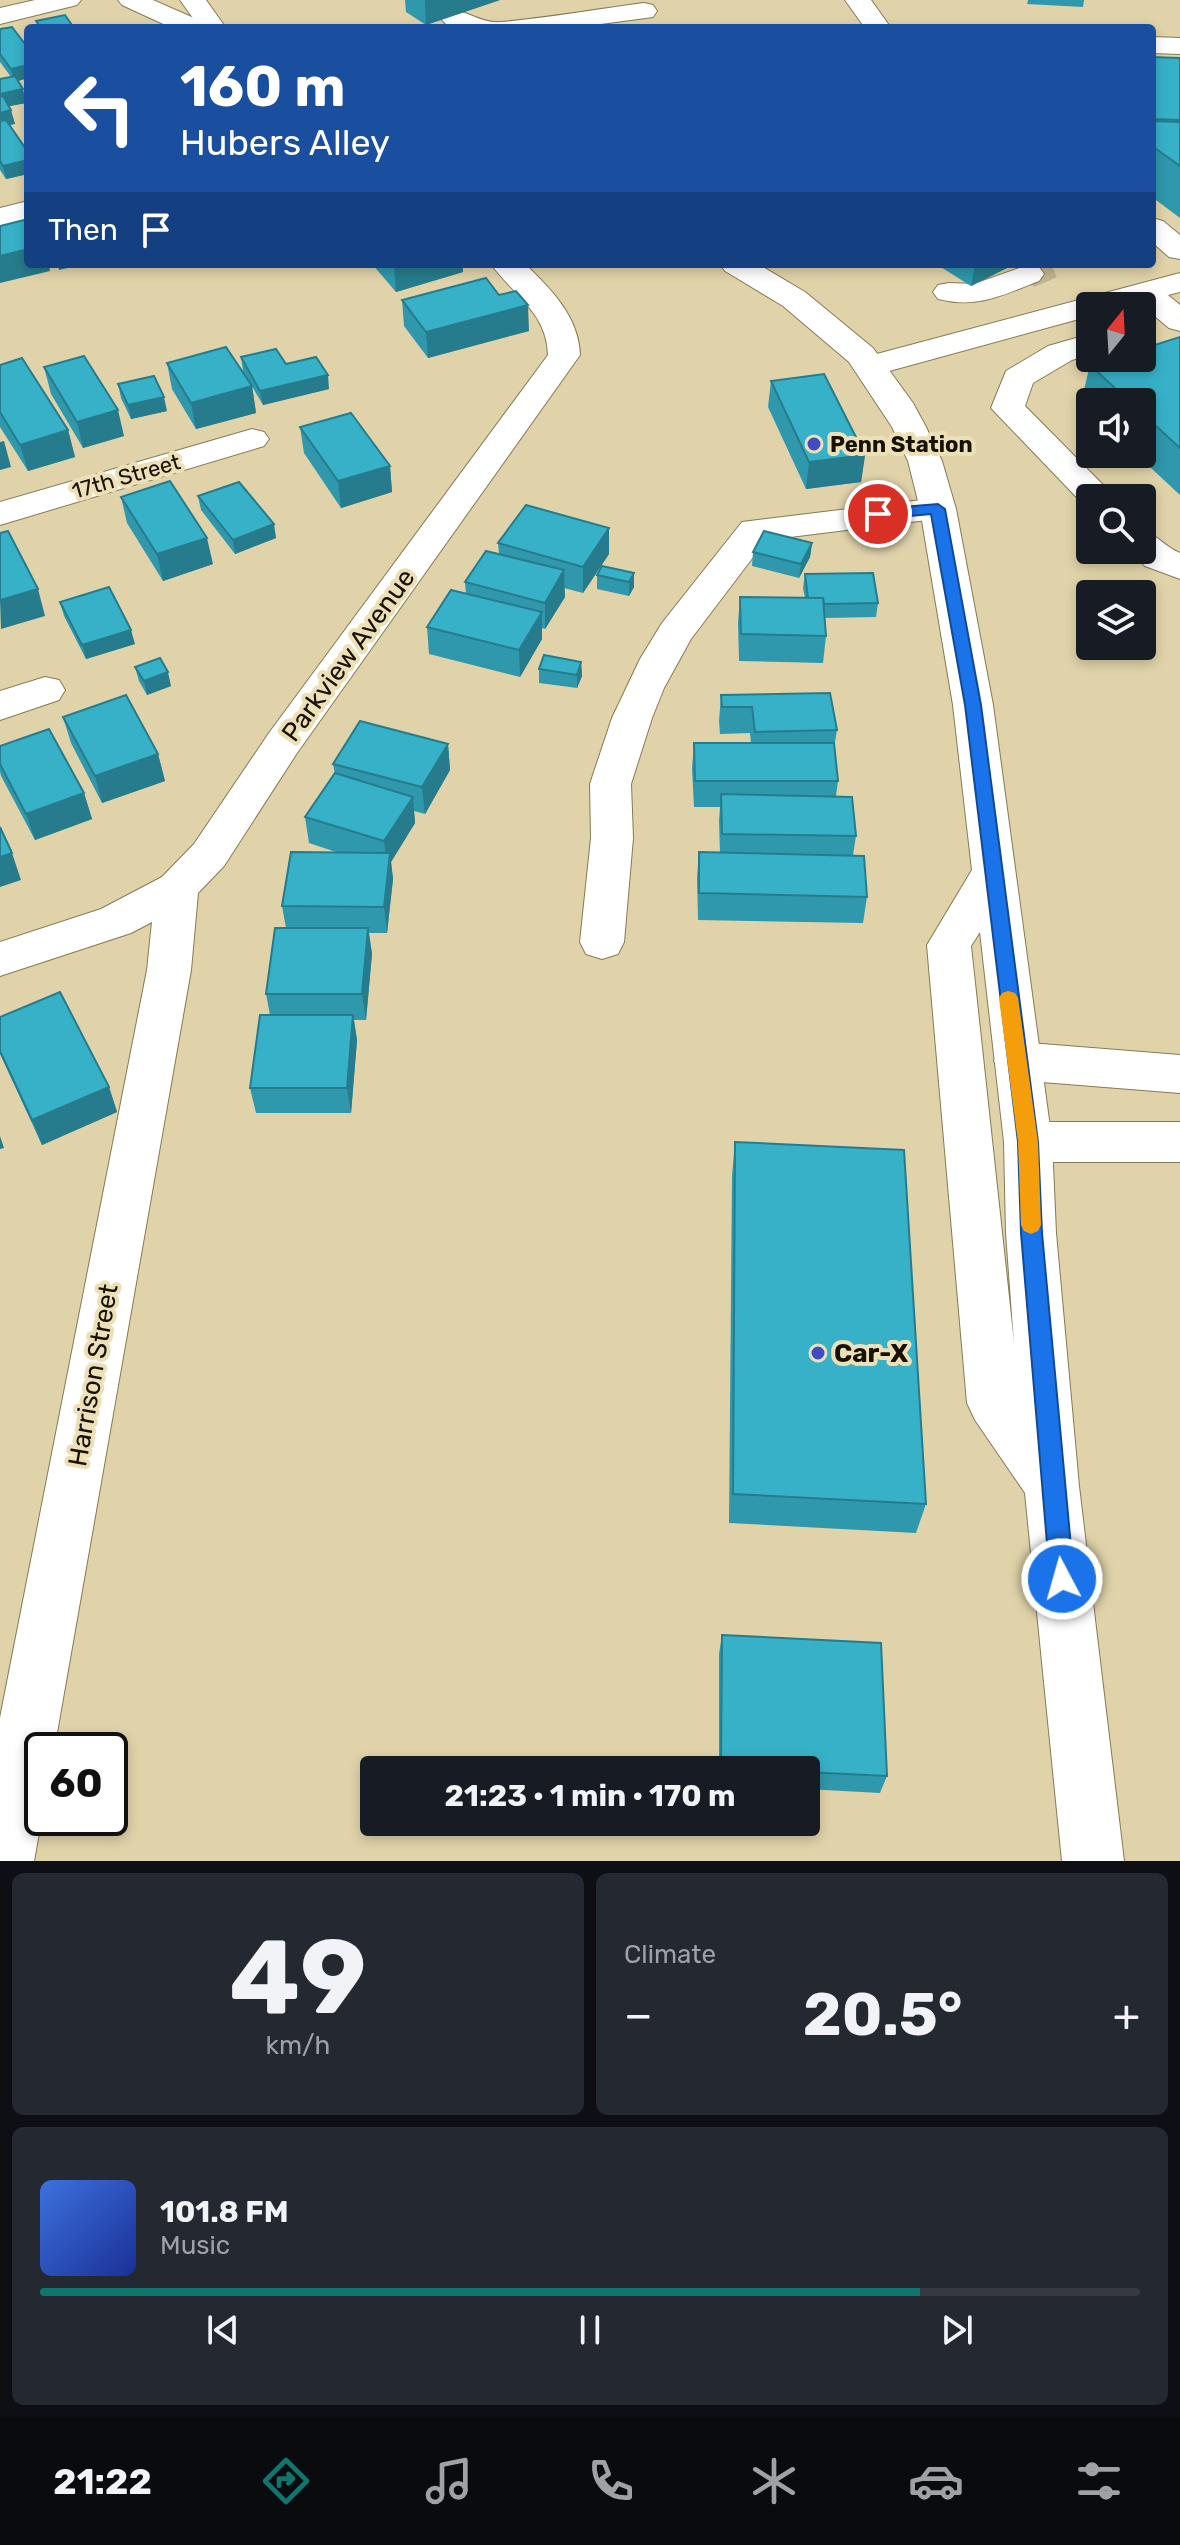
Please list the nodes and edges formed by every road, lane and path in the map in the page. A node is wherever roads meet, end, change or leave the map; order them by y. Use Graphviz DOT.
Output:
graph roads {
  1 [pos="68,0"];
  2 [pos="131,0"];
  3 [pos="193,0"];
  4 [pos="858,0"];
  5 [pos="644,11"];
  6 [pos="0,16"];
  7 [pos="451,16"];
  8 [pos="185,24"];
  9 [pos="210,24"];
  10 [pos="462,24"];
  11 [pos="540,24"];
  12 [pos="875,24"];
  13 [pos="1156,45"];
  14 [pos="1180,46"];
  15 [pos="24,211"];
  16 [pos="0,217"];
  17 [pos="1156,230"];
  18 [pos="1180,250"];
  19 [pos="511,268"];
  20 [pos="748,268"];
  21 [pos="1028,274"];
  22 [pos="1180,282"];
  23 [pos="1144,291"];
  24 [pos="949,292"];
  25 [pos="1178,320"];
  26 [pos="1156,326"];
  27 [pos="1076,348"];
  28 [pos="870,366"];
  29 [pos="252,439"];
  30 [pos="1084,484"];
  31 [pos="938,509"];
  32 [pos="0,514"];
  33 [pos="1156,556"];
  34 [pos="1180,567"];
  35 [pos="45,690"];
  36 [pos="0,706"];
  37 [pos="992,874"];
  38 [pos="177,888"];
  39 [pos="602,942"];
  40 [pos="0,959"];
  41 [pos="1017,1061"];
  42 [pos="1180,1074"];
  43 [pos="1028,1142"];
  44 [pos="1180,1142"];
  45 [pos="1052,1486"];
  46 [pos="3,1861"];
  47 [pos="1093,1861"];
  1 -- 6 [label="main road"];
  2 -- 8 [label="main road"];
  3 -- 9 [label="main road"];
  4 -- 12 [label="main road"];
  5 -- 11 [label="main road"];
  7 -- 10 [label="main road"];
  13 -- 14 [label="main road"];
  15 -- 16 [label="main road"];
  17 -- 18 [label="main road"];
  19 -- 38 [label="main road, Parkview Avenue"];
  20 -- 28 [label="main road"];
  21 -- 24 [label="main road"];
  22 -- 23 [label="main road"];
  23 -- 25 [label="main road"];
  23 -- 28 [label="main road"];
  25 -- 26 [label="main road"];
  27 -- 30 [label="main road"];
  28 -- 31 [label="main road"];
  29 -- 32 [label="main road, 17th Street"];
  31 -- 37 [label="main road"];
  31 -- 39 [label="main road"];
  33 -- 34 [label="main road"];
  35 -- 36 [label="main road"];
  37 -- 41 [label="main road"];
  37 -- 45 [label="main road"];
  38 -- 40 [label="main road, Parkview Avenue"];
  38 -- 46 [label="main road, Harrison Street"];
  41 -- 42 [label="main road"];
  41 -- 43 [label="main road"];
  43 -- 44 [label="main road"];
  43 -- 45 [label="main road"];
  45 -- 47 [label="main road"];
}
